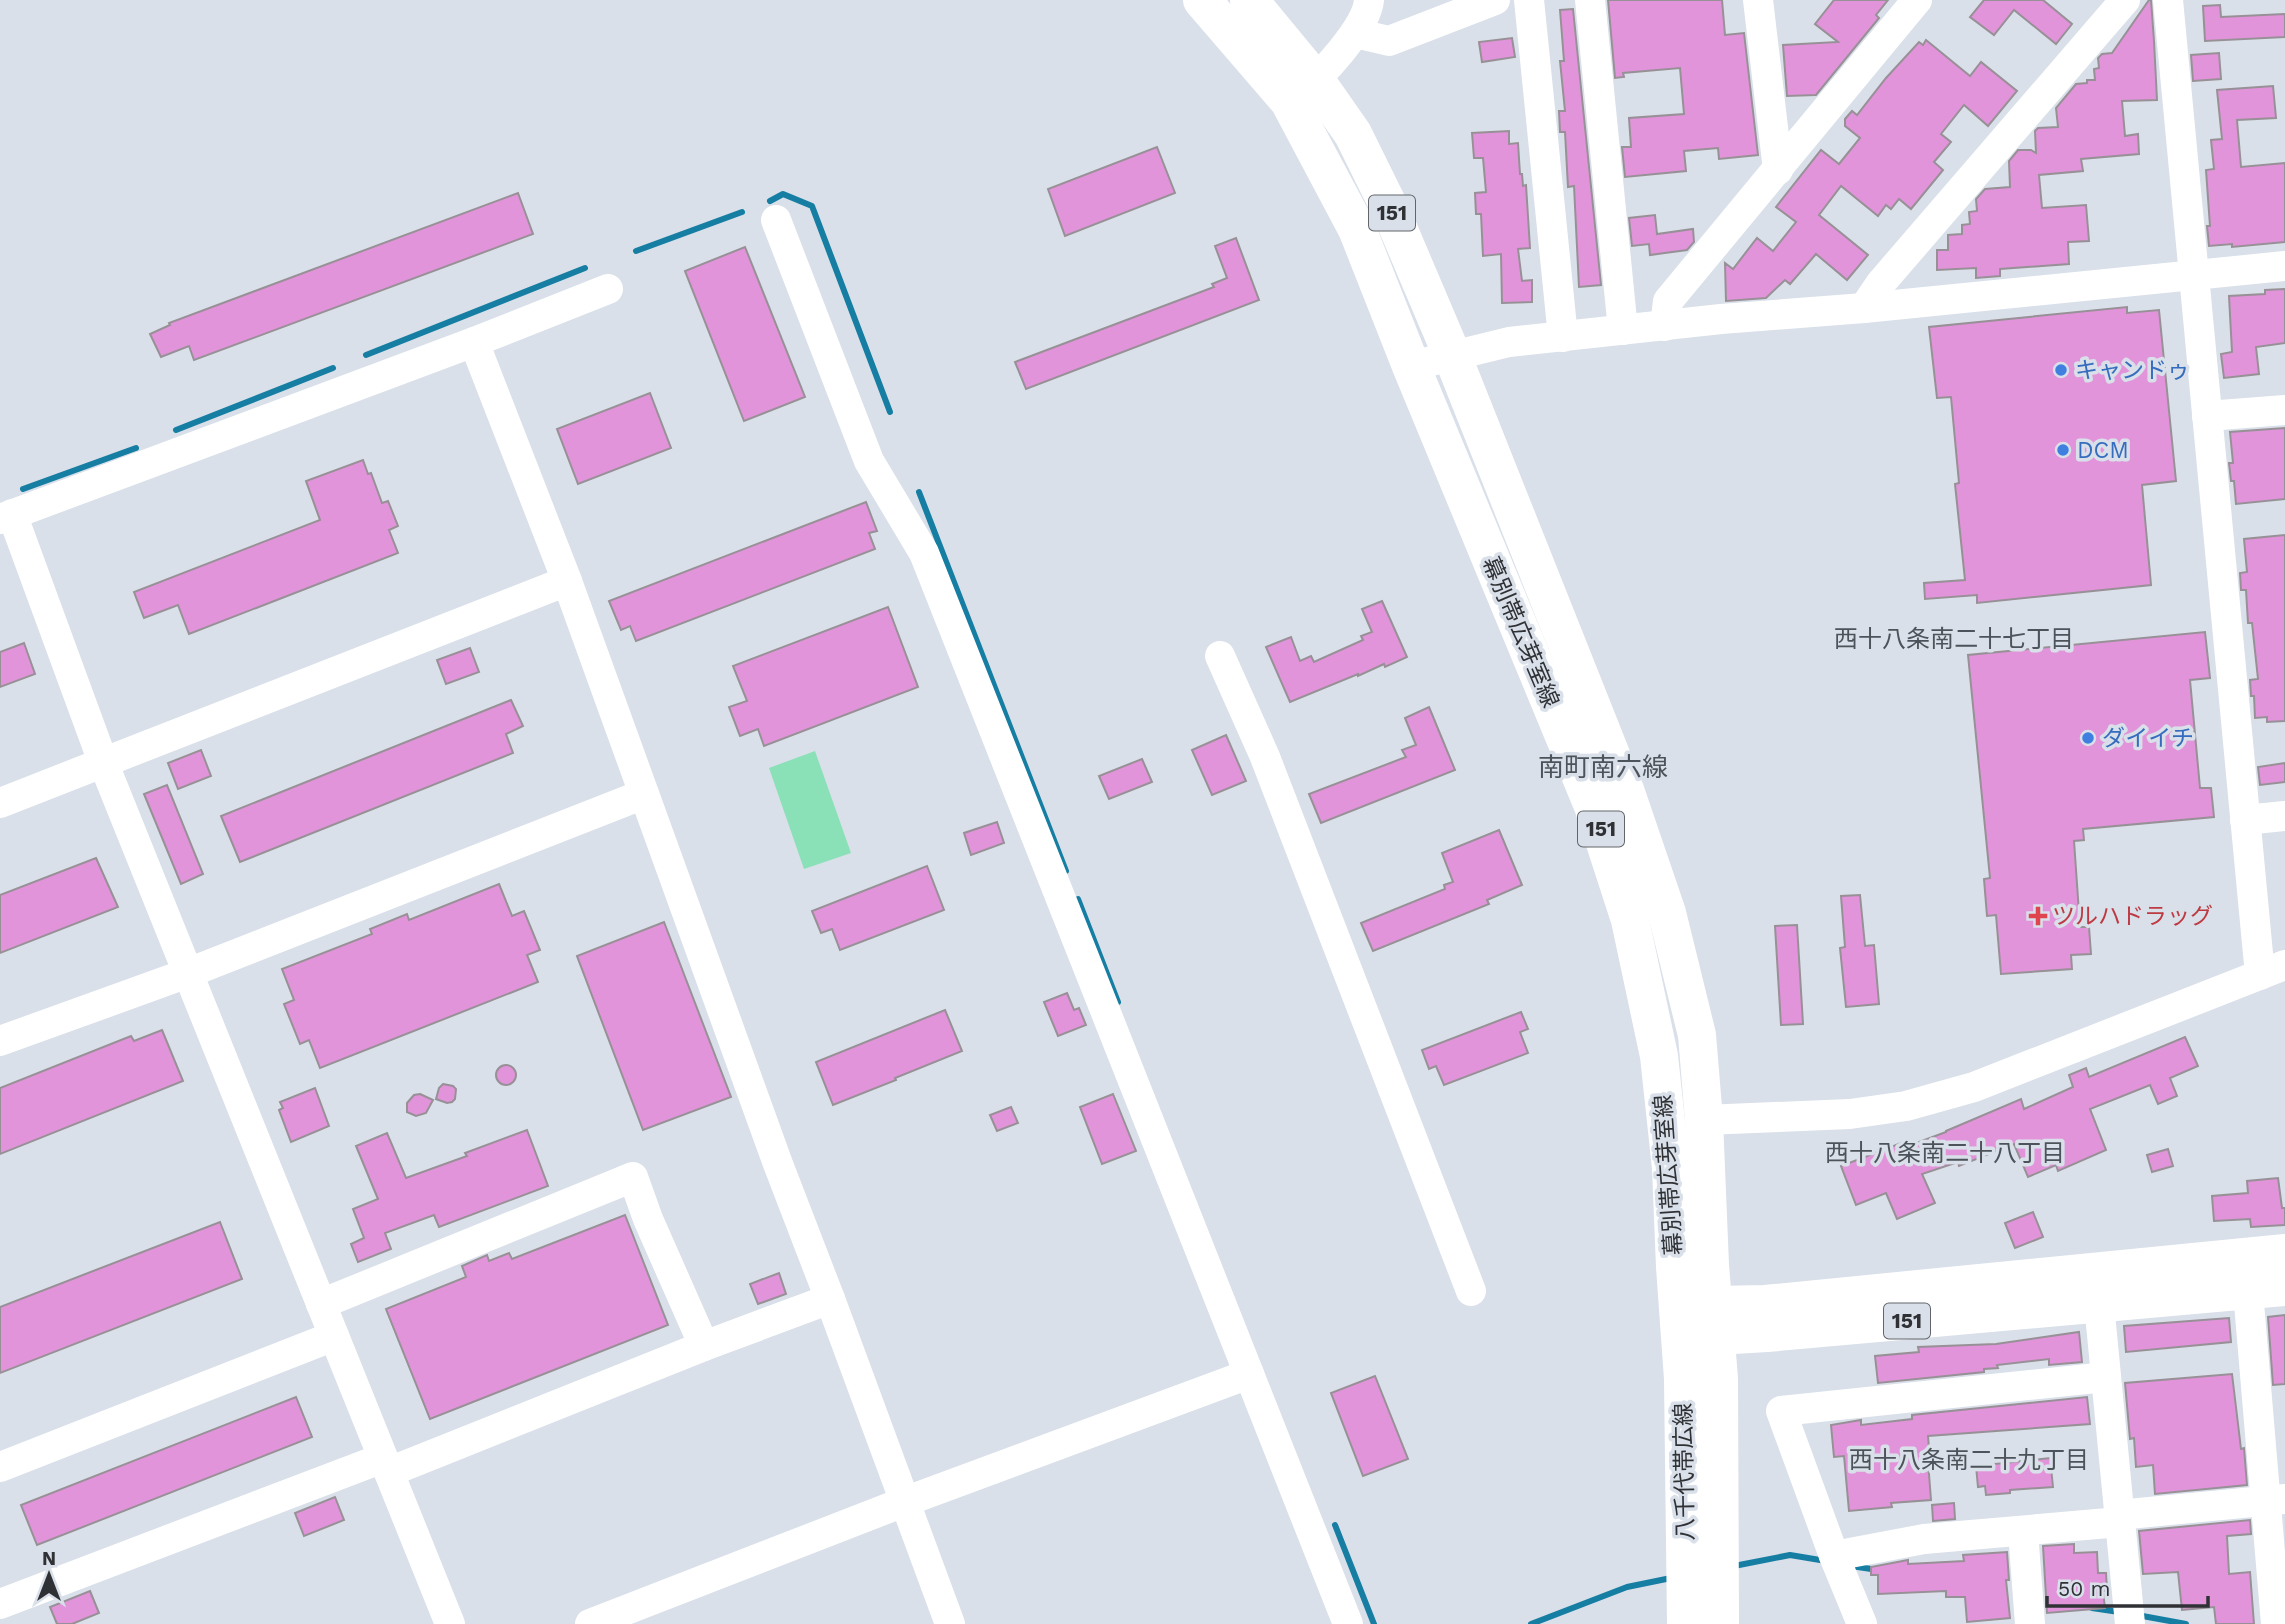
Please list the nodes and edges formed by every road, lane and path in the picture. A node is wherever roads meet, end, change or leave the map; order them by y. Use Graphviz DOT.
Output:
graph roads {
  1 [pos="1202,0"];
  2 [pos="1249,0"];
  3 [pos="1369,0"];
  4 [pos="1495,0"];
  5 [pos="1530,0"];
  6 [pos="1590,0"];
  7 [pos="1758,0"];
  8 [pos="1917,0"];
  9 [pos="2125,0"];
  10 [pos="2168,0"];
  11 [pos="1354,33"];
  12 [pos="1302,91"];
  13 [pos="1778,170"];
  14 [pos="776,220"];
  15 [pos="2285,265"];
  16 [pos="2193,274"];
  17 [pos="608,289"];
  18 [pos="1864,308"];
  19 [pos="1665,326"];
  20 [pos="1623,330"];
  21 [pos="1563,337"];
  22 [pos="474,342"];
  23 [pos="1452,355"];
  24 [pos="1410,366"];
  25 [pos="2285,410"];
  26 [pos="2207,416"];
  27 [pos="6,516"];
  28 [pos="567,581"];
  29 [pos="1220,656"];
  30 [pos="103,762"];
  31 [pos="644,794"];
  32 [pos="0,803"];
  33 [pos="2285,816"];
  34 [pos="2245,820"];
  35 [pos="2272,970"];
  36 [pos="188,973"];
  37 [pos="0,1041"];
  38 [pos="1704,1120"];
  39 [pos="2285,1253"];
  40 [pos="2285,1287"];
  41 [pos="2097,1289"];
  42 [pos="1471,1291"];
  43 [pos="2248,1291"];
  44 [pos="831,1299"];
  45 [pos="321,1304"];
  46 [pos="1715,1320"];
  47 [pos="1679,1321"];
  48 [pos="334,1336"];
  49 [pos="704,1346"];
  50 [pos="1249,1374"];
  51 [pos="2106,1377"];
  52 [pos="386,1465"];
  53 [pos="0,1467"];
  54 [pos="2275,1500"];
  55 [pos="904,1502"];
  56 [pos="2119,1519"];
  57 [pos="2023,1532"];
  58 [pos="1834,1556"];
  59 [pos="0,1604"];
  60 [pos="450,1624"];
  61 [pos="590,1624"];
  62 [pos="950,1624"];
  63 [pos="1348,1624"];
  64 [pos="1686,1624"];
  65 [pos="1720,1624"];
  66 [pos="1862,1624"];
  67 [pos="2030,1624"];
  68 [pos="2130,1624"];
  69 [pos="2276,1624"];
  1 -- 12 [label="main road, 幕別帯広芽室線 / 151"];
  2 -- 12 [label="main road, 幕別帯広芽室線 / 151"];
  3 -- 11 [label="street"];
  4 -- 11 [label="street"];
  5 -- 21 [label="street"];
  6 -- 20 [label="street"];
  7 -- 13 [label="street"];
  8 -- 13 [label="street"];
  9 -- 18 [label="street"];
  10 -- 16 [label="street"];
  11 -- 12 [label="street"];
  12 -- 23 [label="main road, 幕別帯広芽室線 / 151"];
  12 -- 24 [label="main road, 幕別帯広芽室線 / 151"];
  13 -- 19 [label="street"];
  14 -- 50 [label="street"];
  15 -- 16 [label="street"];
  16 -- 18 [label="street"];
  16 -- 26 [label="street"];
  17 -- 22 [label="street"];
  18 -- 19 [label="street"];
  19 -- 20 [label="street"];
  20 -- 21 [label="street"];
  21 -- 23 [label="street"];
  22 -- 27 [label="street"];
  22 -- 28 [label="street"];
  23 -- 24 [label="street"];
  23 -- 38 [label="main road, 幕別帯広芽室線 / 151"];
  24 -- 47 [label="main road, 幕別帯広芽室線 / 151"];
  25 -- 26 [label="street"];
  26 -- 34 [label="street"];
  27 -- 30 [label="street"];
  28 -- 30 [label="street"];
  28 -- 31 [label="street"];
  29 -- 42 [label="street"];
  30 -- 32 [label="street"];
  30 -- 36 [label="street"];
  31 -- 36 [label="street"];
  31 -- 44 [label="street"];
  33 -- 34 [label="street"];
  34 -- 35 [label="street"];
  35 -- 38 [label="street"];
  36 -- 37 [label="street"];
  36 -- 45 [label="street"];
  38 -- 46 [label="main road, 幕別帯広芽室線 / 151"];
  39 -- 41 [label="main road, 151"];
  40 -- 43 [label="main road, 151"];
  41 -- 43 [label="main road, 151"];
  41 -- 46 [label="main road, 151"];
  41 -- 51 [label="street"];
  43 -- 54 [label="street"];
  44 -- 49 [label="street"];
  44 -- 55 [label="street"];
  45 -- 48 [label="street"];
  45 -- 49 [label="street"];
  46 -- 47 [label="main road, 151"];
  46 -- 65 [label="main road, 八千代帯広線"];
  47 -- 64 [label="main road, 八千代帯広線"];
  48 -- 52 [label="street"];
  48 -- 53 [label="street"];
  49 -- 52 [label="street"];
  50 -- 55 [label="street"];
  50 -- 63 [label="street"];
  51 -- 56 [label="street"];
  51 -- 58 [label="street"];
  52 -- 59 [label="street"];
  52 -- 60 [label="street"];
  54 -- 56 [label="street"];
  54 -- 69 [label="street"];
  55 -- 61 [label="street"];
  55 -- 62 [label="street"];
  56 -- 57 [label="street"];
  56 -- 68 [label="street"];
  57 -- 58 [label="street"];
  57 -- 67 [label="street"];
  58 -- 66 [label="street"];
}
